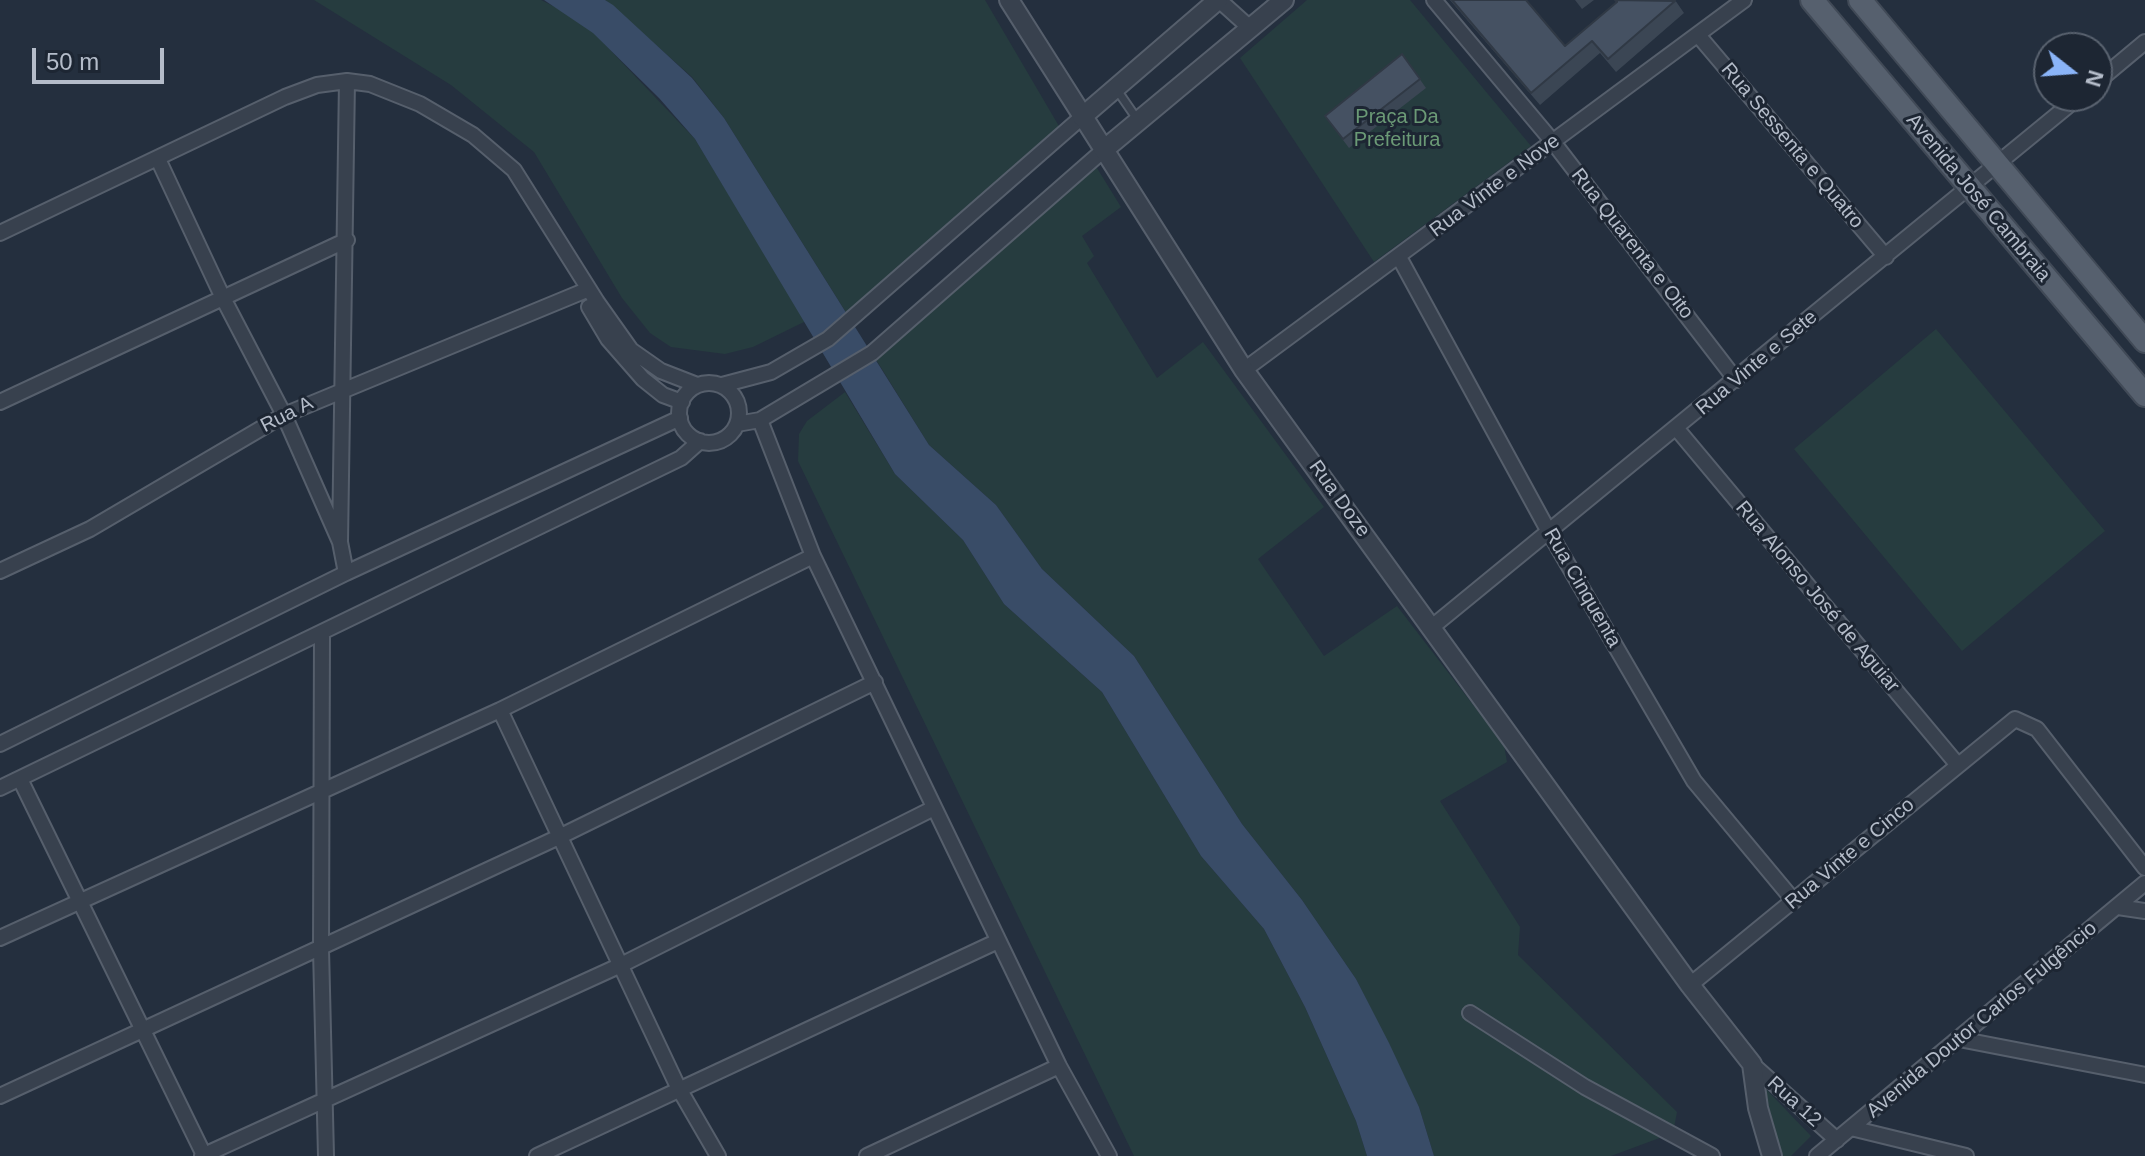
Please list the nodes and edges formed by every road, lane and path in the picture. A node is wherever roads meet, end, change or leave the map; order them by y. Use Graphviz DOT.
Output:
graph roads {
  1 [pos="1009,0"];
  2 [pos="1219,0"];
  3 [pos="1284,0"];
  4 [pos="1434,0"];
  5 [pos="1744,0"];
  6 [pos="1812,0"];
  7 [pos="1860,0"];
  8 [pos="1250,28"];
  9 [pos="1698,35"];
  10 [pos="2145,42"];
  11 [pos="2113,69"];
  12 [pos="347,81"];
  13 [pos="1116,88"];
  14 [pos="2061,112"];
  15 [pos="1082,117"];
  16 [pos="1137,120"];
  17 [pos="1553,142"];
  18 [pos="1106,148"];
  19 [pos="158,159"];
  20 [pos="1997,165"];
  21 [pos="1969,187"];
  22 [pos="0,233"];
  23 [pos="347,240"];
  24 [pos="1399,257"];
  25 [pos="1886,257"];
  26 [pos="585,292"];
  27 [pos="223,298"];
  28 [pos="2145,341"];
  29 [pos="1244,370"];
  30 [pos="1736,380"];
  31 [pos="697,385"];
  32 [pos="722,385"];
  33 [pos="342,388"];
  34 [pos="2145,395"];
  35 [pos="0,402"];
  36 [pos="682,402"];
  37 [pos="284,415"];
  38 [pos="680,418"];
  39 [pos="760,420"];
  40 [pos="737,424"];
  41 [pos="1677,429"];
  42 [pos="700,441"];
  43 [pos="1549,532"];
  44 [pos="340,542"];
  45 [pos="813,556"];
  46 [pos="0,571"];
  47 [pos="346,573"];
  48 [pos="1432,627"];
  49 [pos="322,633"];
  50 [pos="875,682"];
  51 [pos="500,710"];
  52 [pos="0,744"];
  53 [pos="1957,764"];
  54 [pos="20,779"];
  55 [pos="0,788"];
  56 [pos="324,789"];
  57 [pos="934,808"];
  58 [pos="561,836"];
  59 [pos="2145,868"];
  60 [pos="2145,883"];
  61 [pos="81,901"];
  62 [pos="1794,901"];
  63 [pos="2118,907"];
  64 [pos="2145,911"];
  65 [pos="0,938"];
  66 [pos="998,941"];
  67 [pos="321,949"];
  68 [pos="621,965"];
  69 [pos="1690,985"];
  70 [pos="1470,1013"];
  71 [pos="145,1030"];
  72 [pos="1959,1039"];
  73 [pos="1752,1064"];
  74 [pos="1059,1066"];
  75 [pos="2145,1075"];
  76 [pos="678,1087"];
  77 [pos="0,1096"];
  78 [pos="323,1102"];
  79 [pos="1851,1128"];
  80 [pos="1837,1140"];
  81 [pos="203,1155"];
  82 [pos="326,1156"];
  83 [pos="537,1156"];
  84 [pos="718,1156"];
  85 [pos="867,1156"];
  86 [pos="1109,1156"];
  87 [pos="1712,1156"];
  88 [pos="1772,1156"];
  89 [pos="1817,1156"];
  90 [pos="1966,1156"];
  1 -- 15 [label="street, Rua Doze"];
  2 -- 8 [label="street"];
  2 -- 13 [label="street"];
  3 -- 8 [label="street"];
  4 -- 17 [label="street, Rua Quarenta e Oito"];
  5 -- 9 [label="street, Rua Vinte e Nove"];
  6 -- 21 [label="main road, Avenida José Cambraia"];
  7 -- 20 [label="main road, Avenida José Cambraia"];
  8 -- 16 [label="street"];
  9 -- 17 [label="street, Rua Vinte e Nove"];
  9 -- 25 [label="street, Rua Sessenta e Quatro"];
  10 -- 11 [label="street"];
  12 -- 19 [label="street"];
  12 -- 23 [label="street"];
  12 -- 26 [label="street"];
  13 -- 15 [label="street"];
  13 -- 16 [label="lane"];
  14 -- 20 [label="street, Rua Vinte e Sete"];
  15 -- 18 [label="street, Rua Doze"];
  15 -- 32 [label="street"];
  16 -- 18 [label="street"];
  17 -- 24 [label="street, Rua Vinte e Nove"];
  17 -- 30 [label="street, Rua Quarenta e Oito"];
  18 -- 29 [label="street, Rua Doze"];
  18 -- 39 [label="street"];
  19 -- 22 [label="street"];
  19 -- 27 [label="street"];
  20 -- 21 [label="street, Rua Vinte e Sete"];
  20 -- 28 [label="main road, Avenida José Cambraia"];
  21 -- 25 [label="street, Rua Vinte e Sete"];
  21 -- 34 [label="main road, Avenida José Cambraia"];
  23 -- 27 [label="street"];
  23 -- 33 [label="street"];
  24 -- 29 [label="street, Rua Vinte e Nove"];
  24 -- 43 [label="street, Rua Cinquenta"];
  25 -- 30 [label="street, Rua Vinte e Sete"];
  26 -- 31 [label="street"];
  26 -- 33 [label="street, Rua A"];
  26 -- 36 [label="street"];
  27 -- 35 [label="street"];
  27 -- 37 [label="street"];
  29 -- 48 [label="street, Rua Doze"];
  30 -- 41 [label="street, Rua Vinte e Sete"];
  31 -- 32 [label="street"];
  31 -- 36 [label="street"];
  32 -- 40 [label="street"];
  33 -- 37 [label="street, Rua A"];
  33 -- 44 [label="street"];
  36 -- 38 [label="street"];
  37 -- 44 [label="street"];
  37 -- 46 [label="street, Rua A"];
  38 -- 42 [label="street"];
  38 -- 47 [label="street"];
  39 -- 40 [label="street"];
  39 -- 45 [label="street"];
  40 -- 42 [label="street"];
  41 -- 43 [label="street, Rua Vinte e Sete"];
  41 -- 53 [label="street, Rua Alonso José de Aguiar"];
  42 -- 49 [label="street"];
  43 -- 48 [label="street, Rua Vinte e Sete"];
  43 -- 62 [label="street, Rua Cinquenta"];
  44 -- 47 [label="street"];
  45 -- 50 [label="street"];
  45 -- 51 [label="street"];
  47 -- 52 [label="street"];
  48 -- 69 [label="street, Rua Doze"];
  49 -- 54 [label="street"];
  49 -- 56 [label="street"];
  50 -- 57 [label="street"];
  50 -- 58 [label="street"];
  51 -- 56 [label="street"];
  51 -- 58 [label="street"];
  53 -- 59 [label="street, Rua Vinte e Cinco"];
  53 -- 62 [label="street, Rua Vinte e Cinco"];
  54 -- 55 [label="street"];
  54 -- 61 [label="street"];
  56 -- 61 [label="street"];
  56 -- 67 [label="street"];
  57 -- 66 [label="street"];
  57 -- 68 [label="street"];
  58 -- 67 [label="street"];
  58 -- 68 [label="street"];
  60 -- 63 [label="street, Avenida Doutor Carlos Fulgêncio"];
  61 -- 65 [label="street"];
  61 -- 71 [label="street"];
  62 -- 69 [label="street, Rua Vinte e Cinco"];
  63 -- 64 [label="street"];
  63 -- 72 [label="street, Avenida Doutor Carlos Fulgêncio"];
  66 -- 74 [label="street"];
  66 -- 76 [label="street"];
  67 -- 71 [label="street"];
  67 -- 78 [label="street"];
  68 -- 76 [label="street"];
  68 -- 78 [label="street"];
  69 -- 73 [label="street, Rua Doze"];
  70 -- 87 [label="street"];
  71 -- 77 [label="street"];
  71 -- 81 [label="street"];
  72 -- 75 [label="street"];
  72 -- 79 [label="street, Avenida Doutor Carlos Fulgêncio"];
  73 -- 80 [label="street, Rua 12"];
  73 -- 88 [label="street"];
  74 -- 85 [label="street"];
  74 -- 86 [label="street"];
  76 -- 83 [label="street"];
  76 -- 84 [label="street"];
  78 -- 81 [label="street"];
  78 -- 82 [label="street"];
  79 -- 80 [label="street, Avenida Doutor Carlos Fulgêncio"];
  79 -- 90 [label="street"];
  80 -- 89 [label="street, Avenida Doutor Carlos Fulgêncio"];
}
